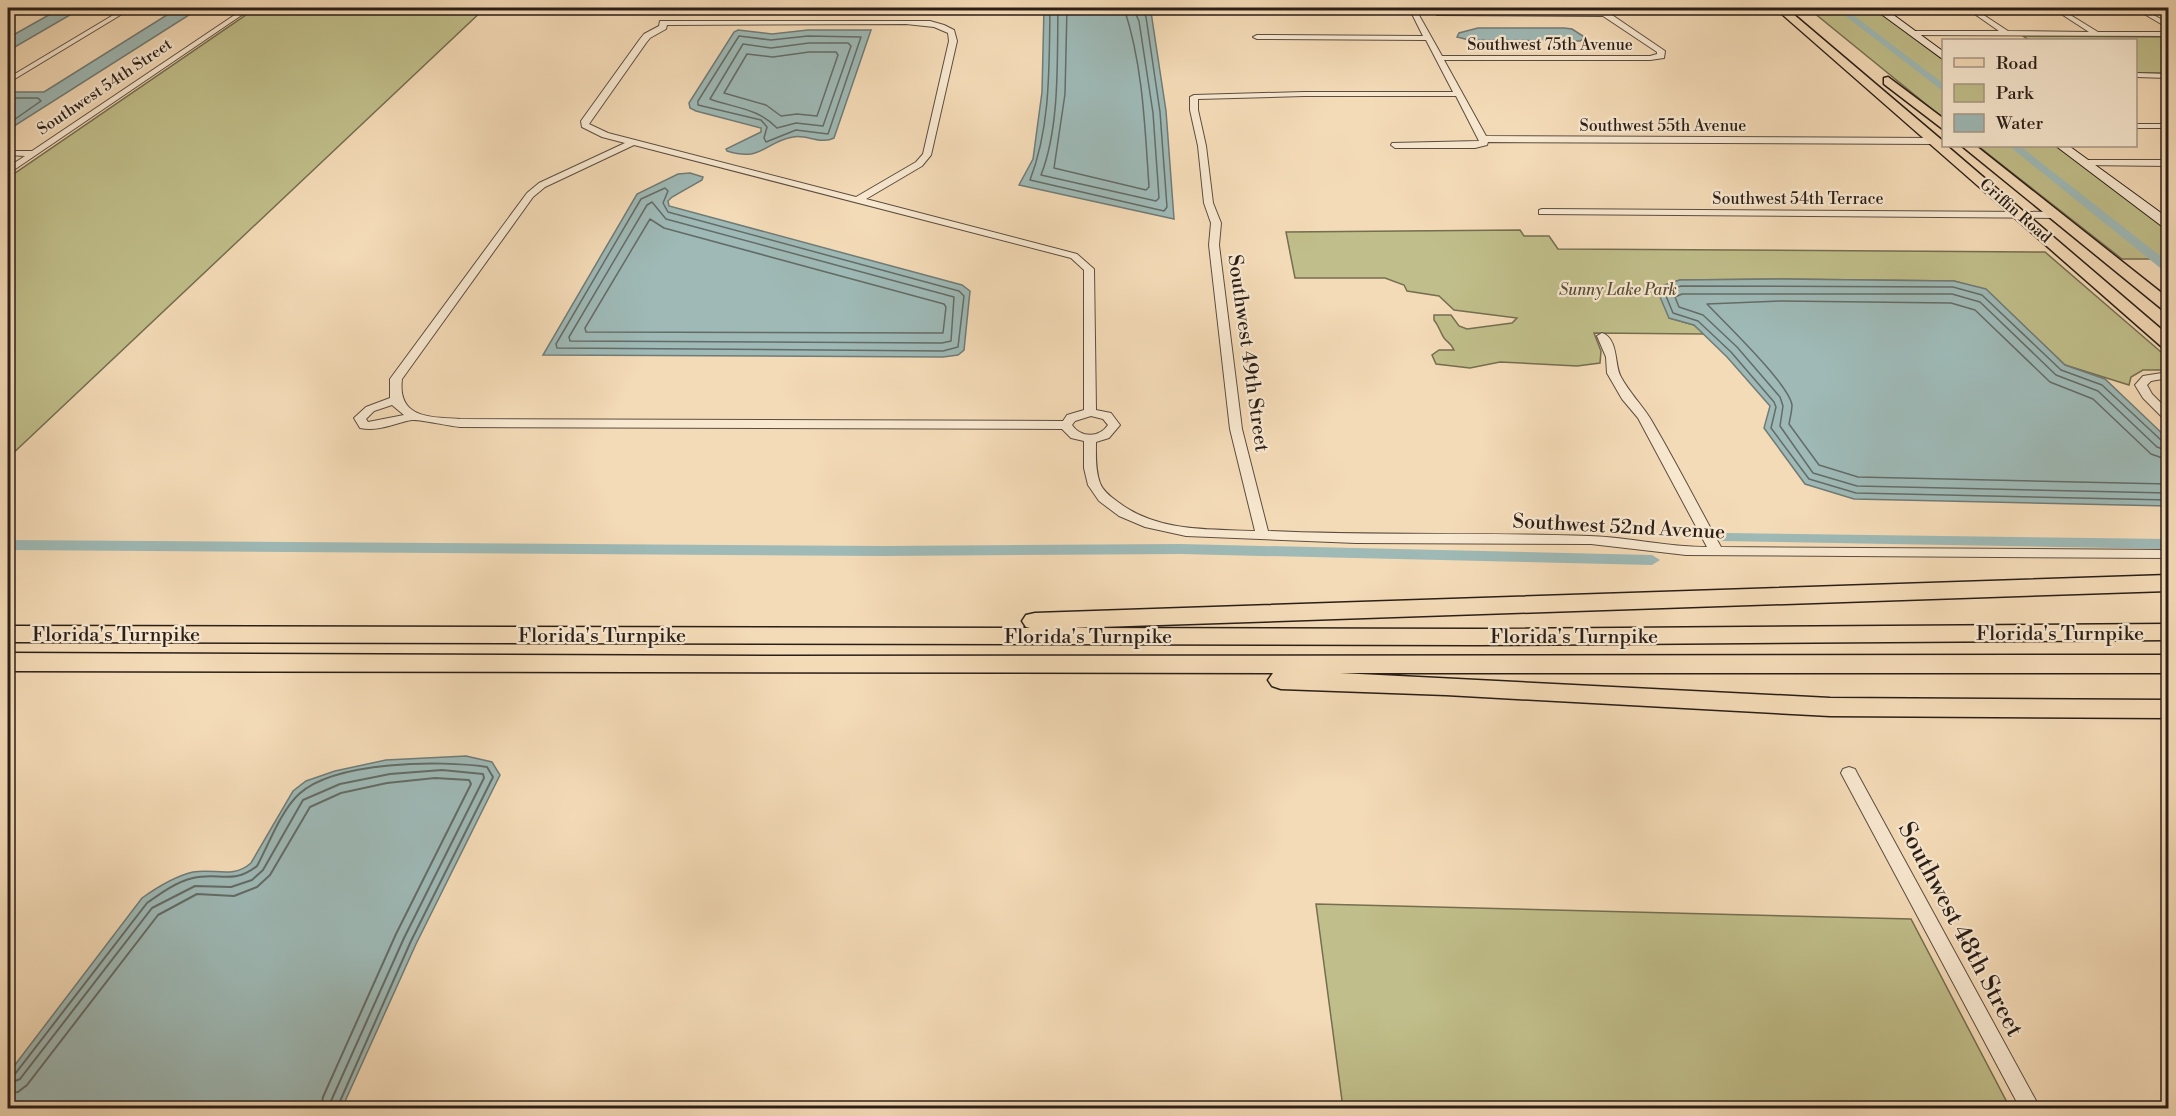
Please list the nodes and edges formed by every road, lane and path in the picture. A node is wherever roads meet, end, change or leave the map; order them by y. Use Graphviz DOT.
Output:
graph roads {
  1 [pos="13,8"];
  2 [pos="129,8"];
  3 [pos="249,8"];
  4 [pos="1412,8"];
  5 [pos="1780,8"];
  6 [pos="1878,8"];
  7 [pos="1969,8"];
  8 [pos="2055,8"];
  9 [pos="2137,8"];
  10 [pos="8,10"];
  11 [pos="1439,14"];
  12 [pos="2169,26"];
  13 [pos="1912,33"];
  14 [pos="2007,33"];
  15 [pos="2097,33"];
  16 [pos="2169,34"];
  17 [pos="1257,37"];
  18 [pos="1428,38"];
  19 [pos="2016,39"];
  20 [pos="1942,56"];
  21 [pos="1438,58"];
  22 [pos="1869,73"];
  23 [pos="2137,75"];
  24 [pos="2169,76"];
  25 [pos="8,81"];
  26 [pos="1458,94"];
  27 [pos="1942,124"];
  28 [pos="2137,126"];
  29 [pos="2169,126"];
  30 [pos="1483,139"];
  31 [pos="1936,141"];
  32 [pos="633,142"];
  33 [pos="1395,145"];
  34 [pos="1942,146"];
  35 [pos="1943,147"];
  36 [pos="1969,147"];
  37 [pos="2063,147"];
  38 [pos="8,153"];
  39 [pos="31,153"];
  40 [pos="2085,163"];
  41 [pos="2169,163"];
  42 [pos="8,171"];
  43 [pos="858,200"];
  44 [pos="1542,212"];
  45 [pos="2021,214"];
  46 [pos="2054,215"];
  47 [pos="2169,224"];
  48 [pos="2169,306"];
  49 [pos="1602,336"];
  50 [pos="2169,343"];
  51 [pos="2169,375"];
  52 [pos="394,400"];
  53 [pos="1090,412"];
  54 [pos="413,416"];
  55 [pos="2169,416"];
  56 [pos="1066,425"];
  57 [pos="1090,438"];
  58 [pos="1263,536"];
  59 [pos="1716,551"];
  60 [pos="2169,554"];
  61 [pos="2169,583"];
  62 [pos="2169,632"];
  63 [pos="8,634"];
  64 [pos="827,636"];
  65 [pos="8,662"];
  66 [pos="2169,664"];
  67 [pos="1090,665"];
  68 [pos="2169,710"];
  69 [pos="1849,773"];
  70 [pos="2030,1108"];
  1 -- 10 [label="street"];
  2 -- 25 [label="street"];
  3 -- 39 [label="street, Southwest 54th Street"];
  4 -- 18 [label="street"];
  5 -- 22 [label="main road, Griffin Road"];
  6 -- 13 [label="street"];
  7 -- 14 [label="street"];
  8 -- 15 [label="street"];
  9 -- 12 [label="street"];
  11 -- 21 [label="street, Southwest 75th Avenue"];
  13 -- 14 [label="street"];
  13 -- 20 [label="street"];
  14 -- 15 [label="street"];
  14 -- 19 [label="street"];
  15 -- 16 [label="street"];
  17 -- 18 [label="street"];
  18 -- 21 [label="street"];
  21 -- 26 [label="street"];
  22 -- 27 [label="main road"];
  22 -- 31 [label="main road, Griffin Road"];
  23 -- 24 [label="street"];
  26 -- 30 [label="street"];
  26 -- 58 [label="street, Southwest 49th Street"];
  28 -- 29 [label="street"];
  30 -- 31 [label="street, Southwest 55th Avenue"];
  30 -- 33 [label="street, Southwest 55th Avenue"];
  31 -- 34 [label="main road, Griffin Road"];
  32 -- 43 [label="street"];
  32 -- 43 [label="street"];
  32 -- 52 [label="street"];
  35 -- 45 [label="main road, Griffin Road"];
  36 -- 46 [label="main road, Griffin Road"];
  37 -- 40 [label="street"];
  38 -- 39 [label="street"];
  39 -- 42 [label="street, Southwest 54th Street"];
  40 -- 41 [label="street"];
  40 -- 47 [label="street"];
  43 -- 53 [label="street"];
  44 -- 45 [label="street, Southwest 54th Terrace"];
  45 -- 46 [label="street, Southwest 54th Terrace"];
  45 -- 50 [label="main road, Griffin Road"];
  46 -- 48 [label="main road, Griffin Road"];
  49 -- 59 [label="street"];
  51 -- 55 [label="street"];
  52 -- 54 [label="street"];
  52 -- 54 [label="street"];
  53 -- 56 [label="street"];
  53 -- 57 [label="street"];
  54 -- 56 [label="street"];
  56 -- 57 [label="street"];
  57 -- 58 [label="street, Southwest 52nd Avenue"];
  58 -- 59 [label="street, Southwest 52nd Avenue"];
  59 -- 60 [label="street, Southwest 52nd Avenue"];
  61 -- 64 [label="highway"];
  62 -- 64 [label="highway, Florida's Turnpike"];
  63 -- 64 [label="highway, Florida's Turnpike"];
  65 -- 67 [label="highway, Florida's Turnpike"];
  66 -- 67 [label="highway, Florida's Turnpike"];
  67 -- 68 [label="highway"];
  69 -- 70 [label="street, Southwest 48th Street"];
}
